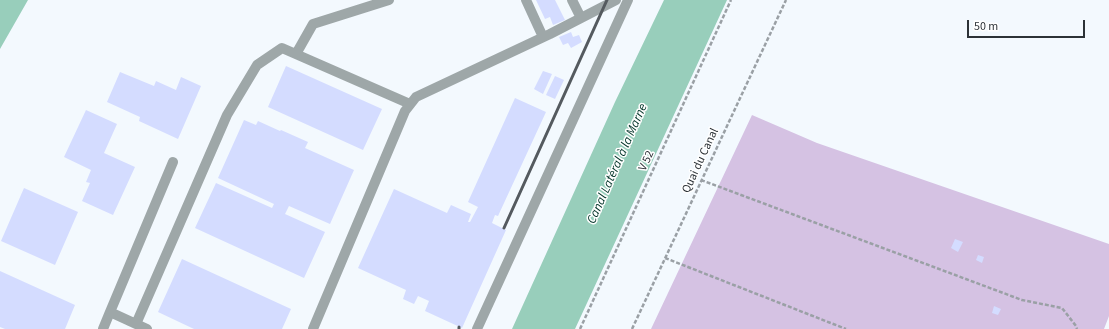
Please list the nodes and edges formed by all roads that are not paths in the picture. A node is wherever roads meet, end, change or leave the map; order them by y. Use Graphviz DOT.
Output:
graph roads {
  1 [pos="388,0"];
  2 [pos="526,0"];
  3 [pos="572,0"];
  4 [pos="616,0"];
  5 [pos="628,0"];
  6 [pos="581,18"];
  7 [pos="543,36"];
  8 [pos="296,54"];
  9 [pos="410,104"];
  10 [pos="173,162"];
  11 [pos="110,312"];
  12 [pos="136,324"];
  13 [pos="102,329"];
  14 [pos="147,329"];
  15 [pos="314,329"];
  16 [pos="477,329"];
  1 -- 8 [label="lane"];
  2 -- 7 [label="lane"];
  3 -- 6 [label="lane"];
  4 -- 6 [label="lane"];
  5 -- 16 [label="lane"];
  6 -- 7 [label="lane"];
  7 -- 9 [label="lane"];
  8 -- 9 [label="lane"];
  8 -- 12 [label="lane"];
  9 -- 15 [label="lane"];
  10 -- 11 [label="lane"];
  11 -- 12 [label="lane"];
  11 -- 13 [label="lane"];
  12 -- 14 [label="lane"];
}
